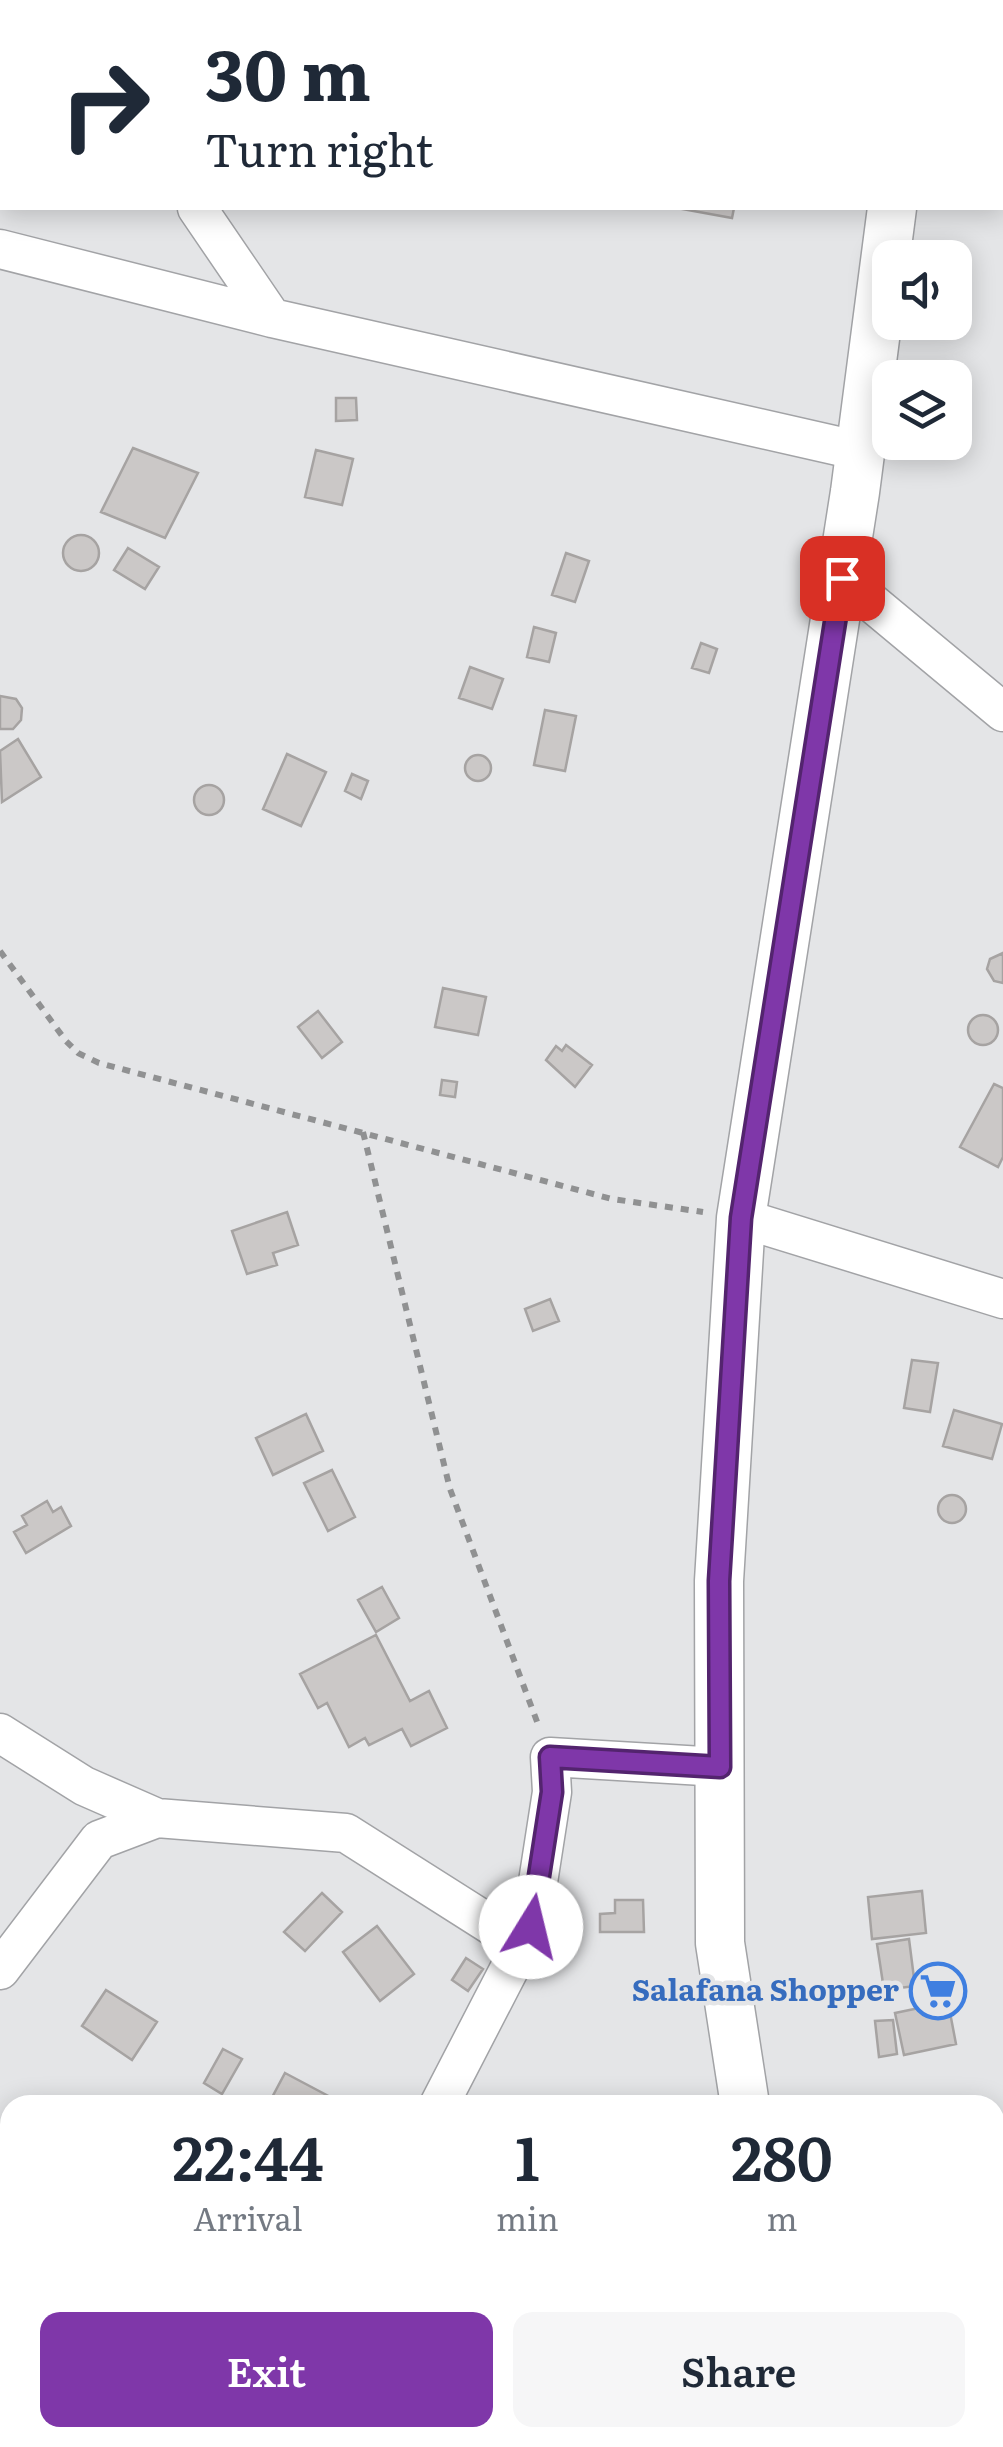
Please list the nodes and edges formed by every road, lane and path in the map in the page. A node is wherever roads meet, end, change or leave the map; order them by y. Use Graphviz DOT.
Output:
graph roads {
  1 [pos="199,210"];
  2 [pos="892,210"];
  3 [pos="0,249"];
  4 [pos="272,318"];
  5 [pos="860,451"];
  6 [pos="842,578"];
  7 [pos="1003,712"];
  8 [pos="0,952"];
  9 [pos="362,1130"];
  10 [pos="741,1218"];
  11 [pos="1003,1299"];
  12 [pos="0,1733"];
  13 [pos="550,1757"];
  14 [pos="720,1767"];
  15 [pos="157,1818"];
  16 [pos="524,1946"];
  17 [pos="0,1970"];
  18 [pos="444,2095"];
  19 [pos="743,2095"];
  1 -- 4 [label="street"];
  2 -- 5 [label="main road"];
  3 -- 4 [label="street"];
  4 -- 5 [label="street"];
  5 -- 6 [label="main road"];
  6 -- 7 [label="street"];
  6 -- 10 [label="main road"];
  8 -- 9 [label="path"];
  9 -- 10 [label="path"];
  9 -- 13 [label="path"];
  10 -- 11 [label="street"];
  10 -- 14 [label="main road"];
  12 -- 15 [label="street"];
  13 -- 14 [label="street"];
  13 -- 16 [label="street"];
  14 -- 19 [label="main road"];
  15 -- 16 [label="street"];
  15 -- 17 [label="street"];
  16 -- 18 [label="street"];
}
